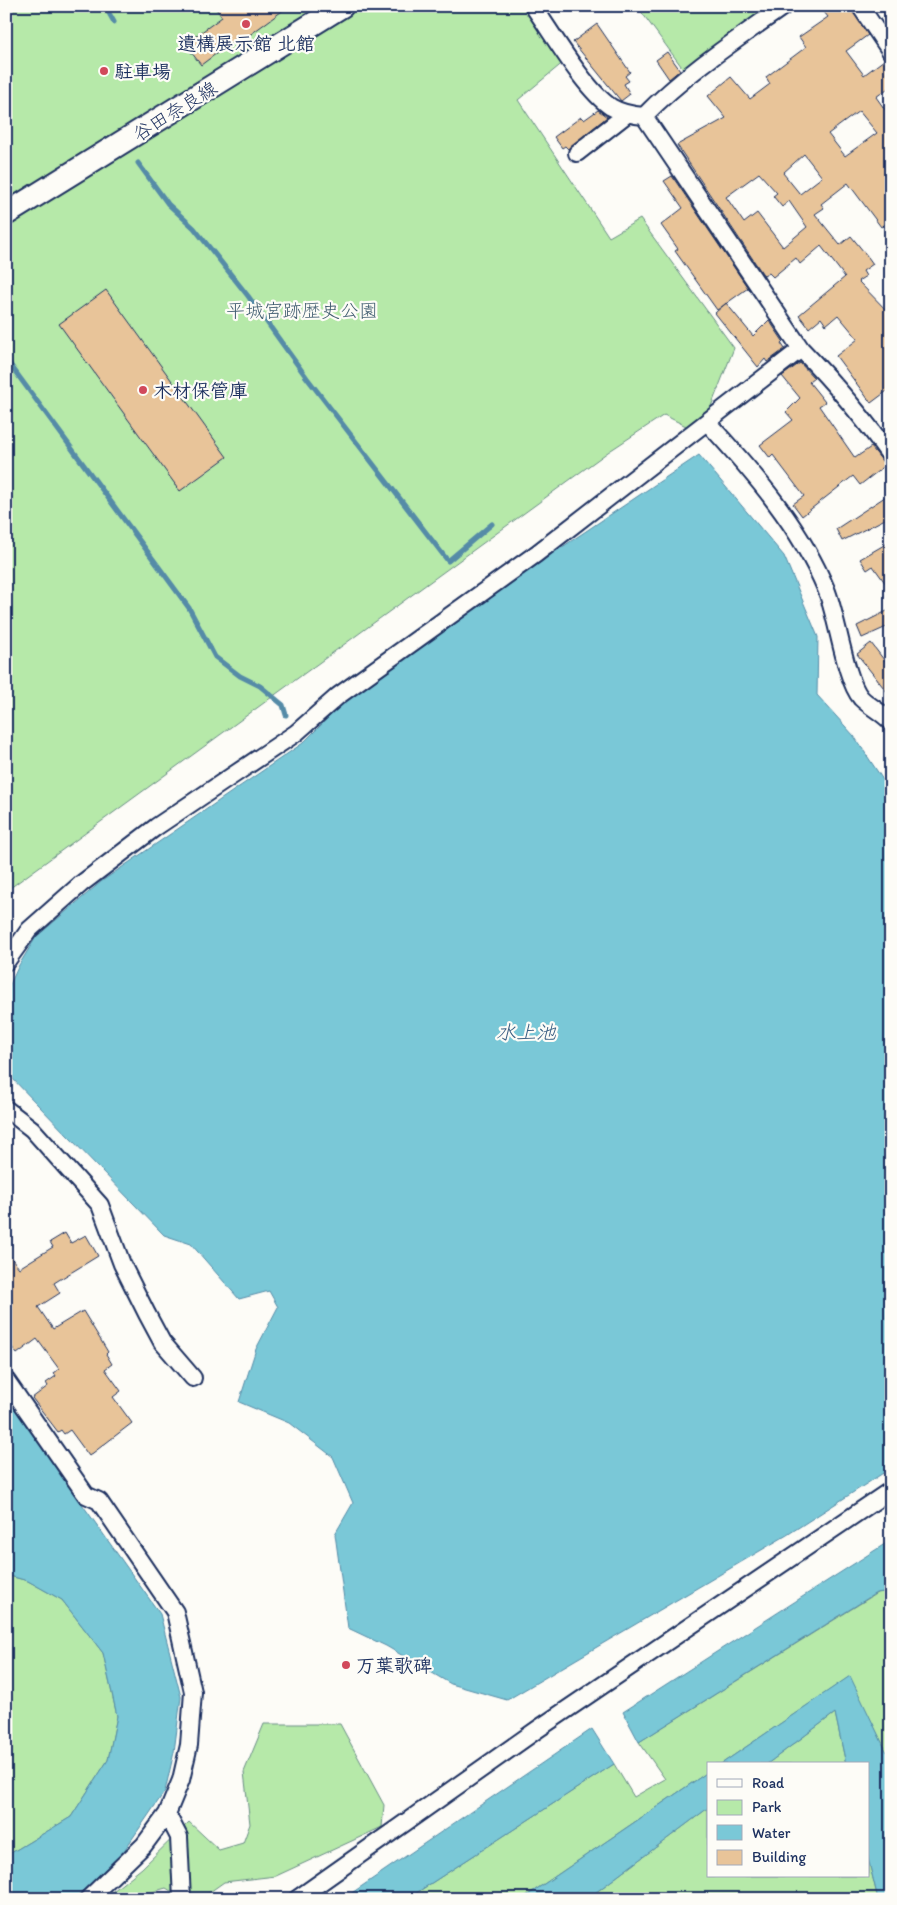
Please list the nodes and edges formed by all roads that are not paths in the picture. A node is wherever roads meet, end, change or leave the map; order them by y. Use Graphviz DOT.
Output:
graph roads {
  1 [pos="342,6"];
  2 [pos="533,6"];
  3 [pos="784,6"];
  4 [pos="860,6"];
  5 [pos="891,52"];
  6 [pos="627,114"];
  7 [pos="644,116"];
  8 [pos="576,153"];
  9 [pos="6,214"];
  10 [pos="801,349"];
  11 [pos="707,422"];
  12 [pos="891,458"];
  13 [pos="889,715"];
  14 [pos="6,962"];
  15 [pos="6,1109"];
  16 [pos="192,1378"];
  17 [pos="6,1380"];
  18 [pos="891,1490"];
  19 [pos="167,1814"];
  20 [pos="88,1899"];
  21 [pos="182,1899"];
  22 [pos="297,1899"];
  1 -- 9 [label="main road, 谷田奈良線"];
  2 -- 6 [label="street"];
  3 -- 7 [label="street"];
  4 -- 5 [label="street"];
  6 -- 7 [label="street"];
  6 -- 8 [label="street"];
  7 -- 10 [label="street"];
  10 -- 11 [label="street"];
  10 -- 12 [label="street"];
  11 -- 13 [label="street"];
  11 -- 14 [label="street"];
  15 -- 16 [label="street"];
  17 -- 19 [label="street"];
  18 -- 22 [label="street"];
  19 -- 20 [label="street"];
  19 -- 21 [label="street"];
}
